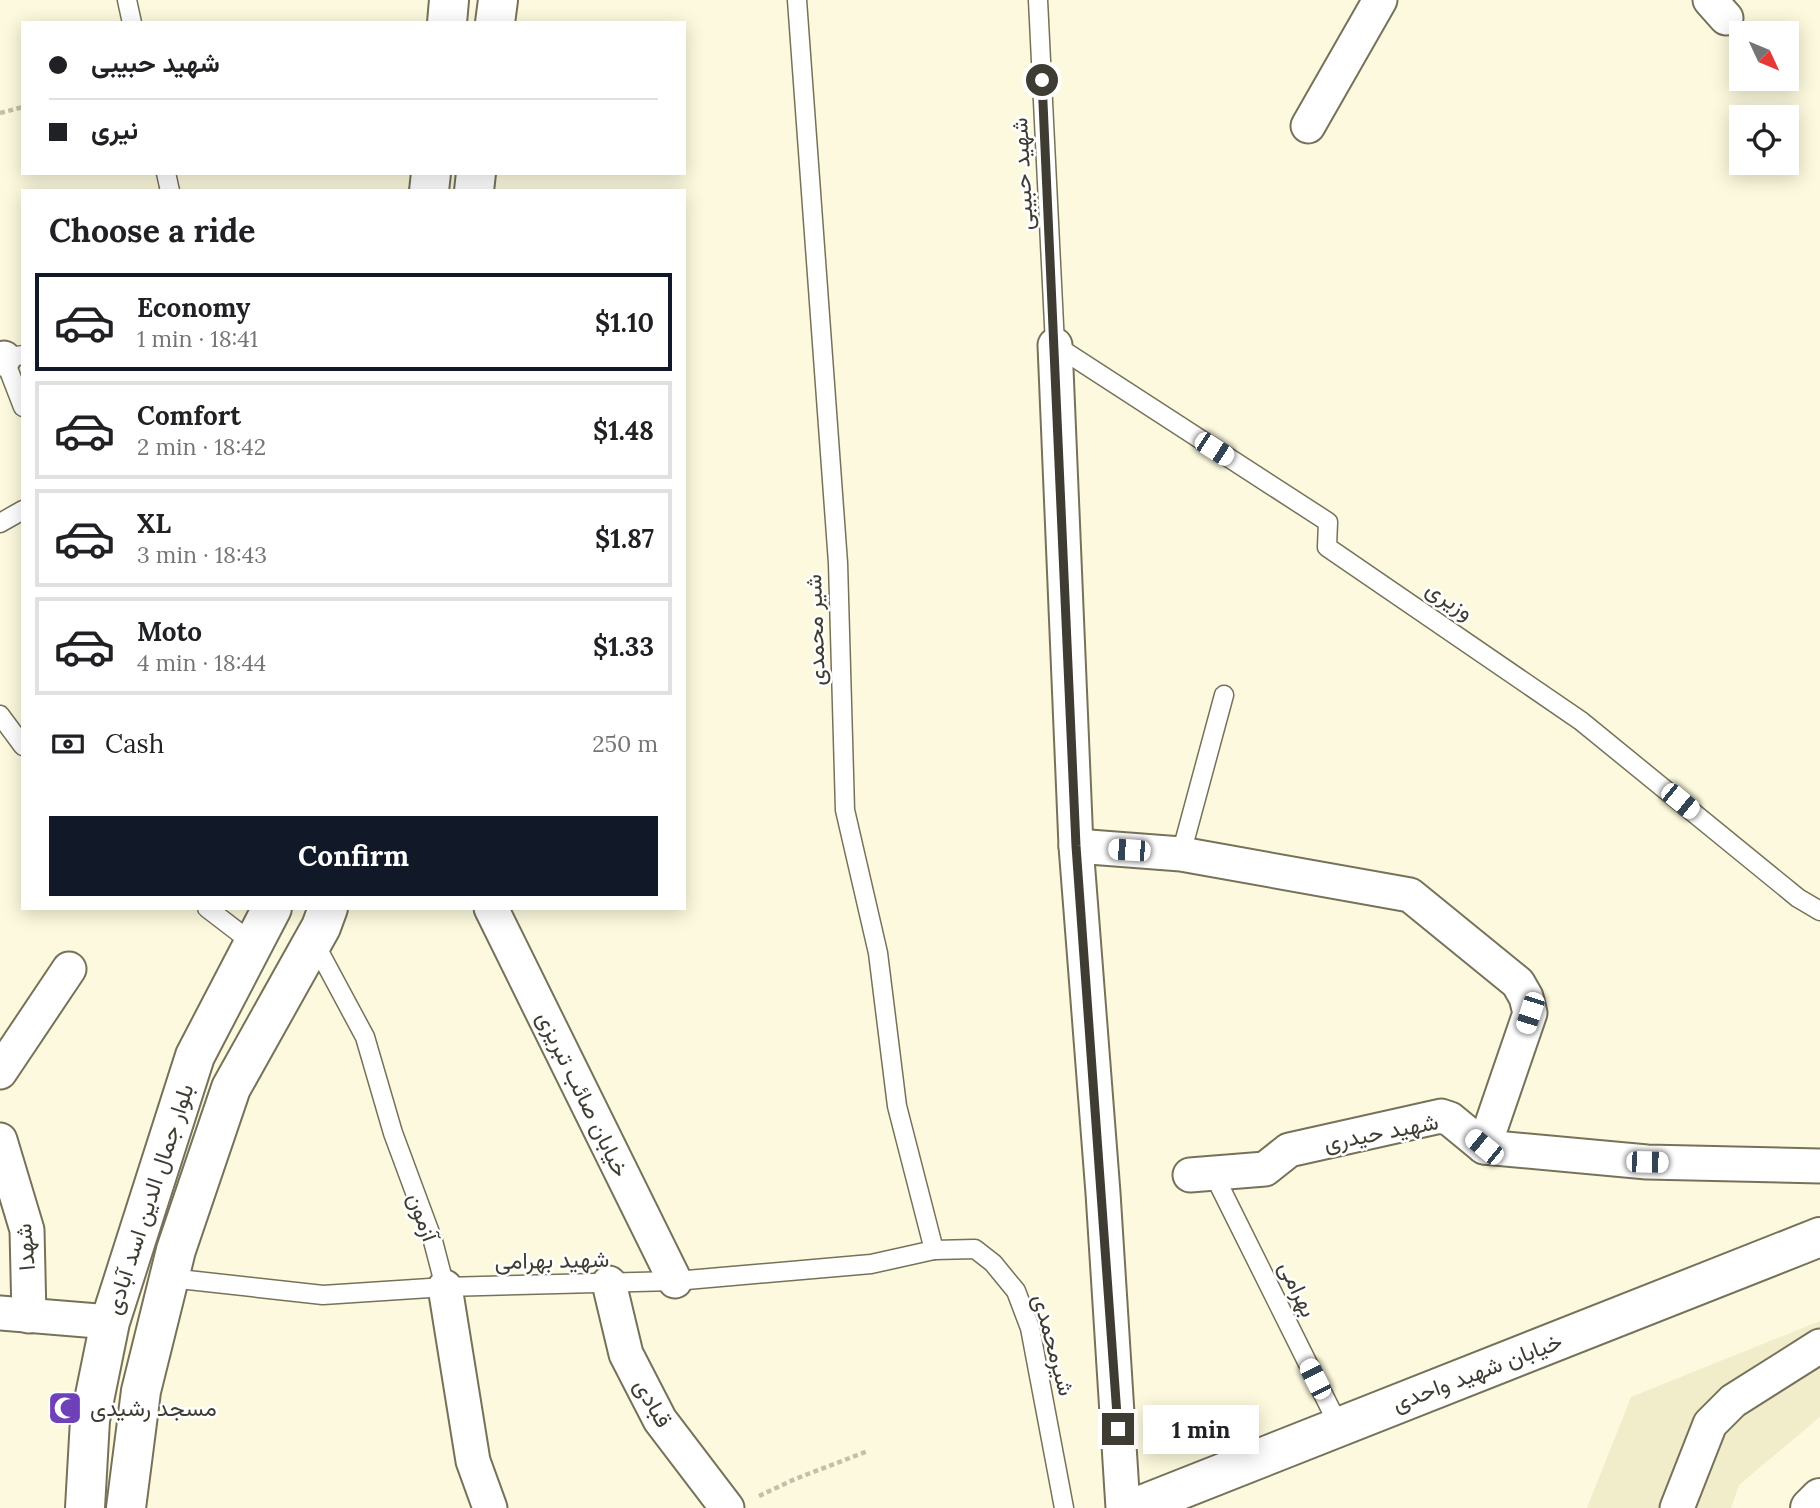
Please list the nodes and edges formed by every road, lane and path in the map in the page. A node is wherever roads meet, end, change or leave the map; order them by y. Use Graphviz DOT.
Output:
graph roads {
  1 [pos="127,0"];
  2 [pos="449,0"];
  3 [pos="498,0"];
  4 [pos="797,0"];
  5 [pos="1038,0"];
  6 [pos="1380,0"];
  7 [pos="132,21"];
  8 [pos="447,21"];
  9 [pos="495,21"];
  10 [pos="21,108"];
  11 [pos="0,113"];
  12 [pos="1308,126"];
  13 [pos="1055,345"];
  14 [pos="9,358"];
  15 [pos="21,400"];
  16 [pos="21,511"];
  17 [pos="0,523"];
  18 [pos="1224,695"];
  19 [pos="0,715"];
  20 [pos="21,743"];
  21 [pos="1076,846"];
  22 [pos="1181,854"];
  23 [pos="210,910"];
  24 [pos="271,910"];
  25 [pos="492,910"];
  26 [pos="1820,911"];
  27 [pos="320,925"];
  28 [pos="254,944"];
  29 [pos="69,969"];
  30 [pos="0,1072"];
  31 [pos="0,1140"];
  32 [pos="1484,1147"];
  33 [pos="1820,1166"];
  34 [pos="1202,1174"];
  35 [pos="1820,1237"];
  36 [pos="934,1250"];
  37 [pos="170,1278"];
  38 [pos="675,1281"];
  39 [pos="609,1283"];
  40 [pos="445,1287"];
  41 [pos="15,1315"];
  42 [pos="110,1322"];
  43 [pos="1820,1346"];
  44 [pos="1339,1426"];
  45 [pos="868,1451"];
  46 [pos="1820,1498"];
  47 [pos="737,1505"];
  48 [pos="85,1508"];
  49 [pos="126,1508"];
  50 [pos="490,1508"];
  51 [pos="1064,1508"];
  52 [pos="1123,1508"];
  53 [pos="1133,1508"];
  54 [pos="1677,1508"];
  55 [pos="1810,1508"];
  1 -- 7 [label="lane"];
  2 -- 8 [label="main road"];
  3 -- 9 [label="main road"];
  4 -- 36 [label="lane, شیر محمدی"];
  5 -- 13 [label="lane, شهید حبیبی"];
  6 -- 12 [label="street"];
  10 -- 11 [label="path"];
  13 -- 21 [label="street"];
  13 -- 26 [label="lane, وزیری"];
  14 -- 15 [label="lane"];
  16 -- 17 [label="lane"];
  18 -- 22 [label="lane"];
  19 -- 20 [label="lane"];
  21 -- 22 [label="street"];
  21 -- 52 [label="street"];
  22 -- 32 [label="street"];
  23 -- 28 [label="lane"];
  24 -- 28 [label="main road, بلوار جمال الدین اسد آبادی"];
  25 -- 38 [label="street, خیابان صائب تبریزی"];
  27 -- 37 [label="main road, بلوار جمال الدین اسد آبادی"];
  27 -- 40 [label="lane, آزمون"];
  28 -- 42 [label="main road, بلوار جمال الدین اسد آبادی"];
  29 -- 30 [label="street"];
  31 -- 41 [label="street, شهدا"];
  32 -- 33 [label="street"];
  32 -- 34 [label="street, شهید حیدری"];
  34 -- 44 [label="lane, بهرامی"];
  35 -- 44 [label="main road, خیابان شهید واحدی"];
  36 -- 38 [label="lane, شهید بهرامی"];
  36 -- 51 [label="lane, شیرمحمدی"];
  37 -- 40 [label="lane, شهید بهرامی"];
  37 -- 49 [label="main road, بلوار جمال الدین اسد آبادی"];
  38 -- 39 [label="lane, شهید بهرامی"];
  39 -- 40 [label="lane, شهید بهرامی"];
  39 -- 47 [label="street, قبادی"];
  40 -- 50 [label="street, آزمون"];
  41 -- 42 [label="street"];
  42 -- 48 [label="main road, بلوار جمال الدین اسد آبادی"];
  43 -- 54 [label="street"];
  44 -- 53 [label="main road, خیابان شهید واحدی"];
  45 -- 47 [label="path"];
  46 -- 55 [label="main road"];
}
